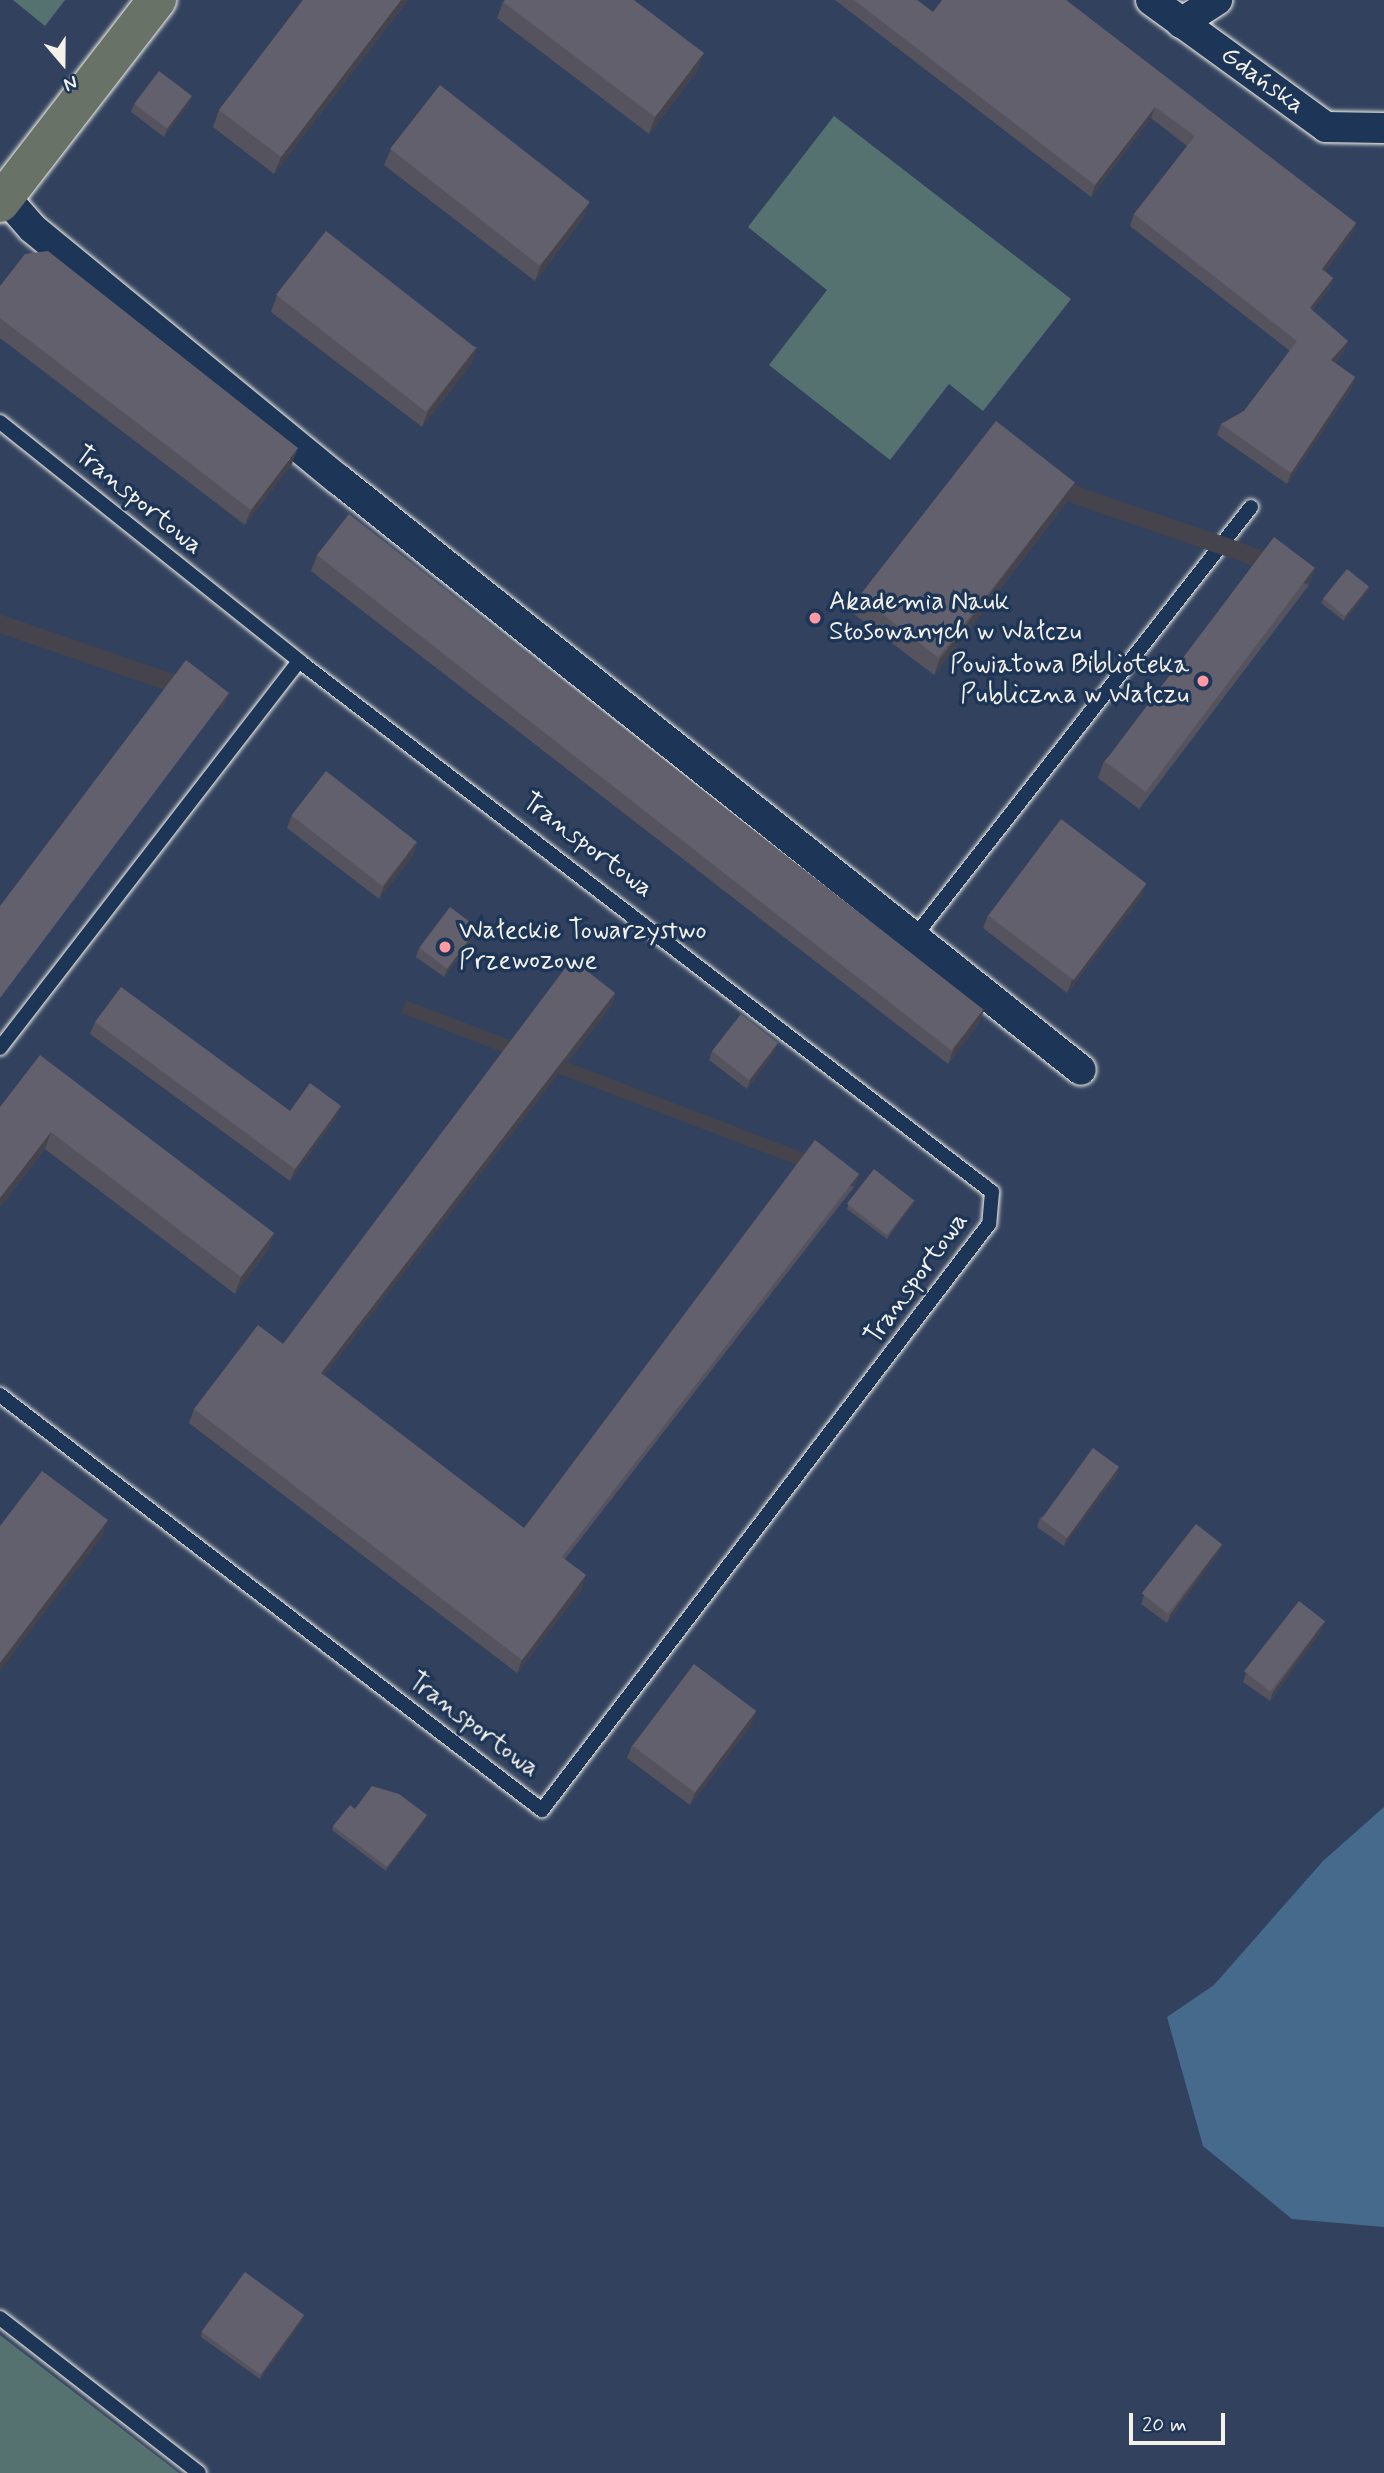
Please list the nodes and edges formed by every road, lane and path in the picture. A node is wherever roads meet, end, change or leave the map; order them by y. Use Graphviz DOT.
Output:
graph roads {
  1 [pos="157,0"];
  2 [pos="1150,0"];
  3 [pos="1217,0"];
  4 [pos="1181,23"];
  5 [pos="1384,128"];
  6 [pos="2,200"];
  7 [pos="0,422"];
  8 [pos="1251,507"];
  9 [pos="299,661"];
  10 [pos="915,936"];
  11 [pos="0,1048"];
  12 [pos="1081,1070"];
  13 [pos="0,1395"];
  14 [pos="0,2318"];
  15 [pos="200,2473"];
  1 -- 6 [label="main road"];
  2 -- 4 [label="street, Gdańska"];
  3 -- 4 [label="street"];
  4 -- 5 [label="street, Gdańska"];
  6 -- 10 [label="street"];
  7 -- 9 [label="lane, Transportowa"];
  8 -- 10 [label="lane"];
  9 -- 11 [label="lane"];
  9 -- 13 [label="lane, Transportowa"];
  10 -- 12 [label="street"];
  14 -- 15 [label="lane"];
}
